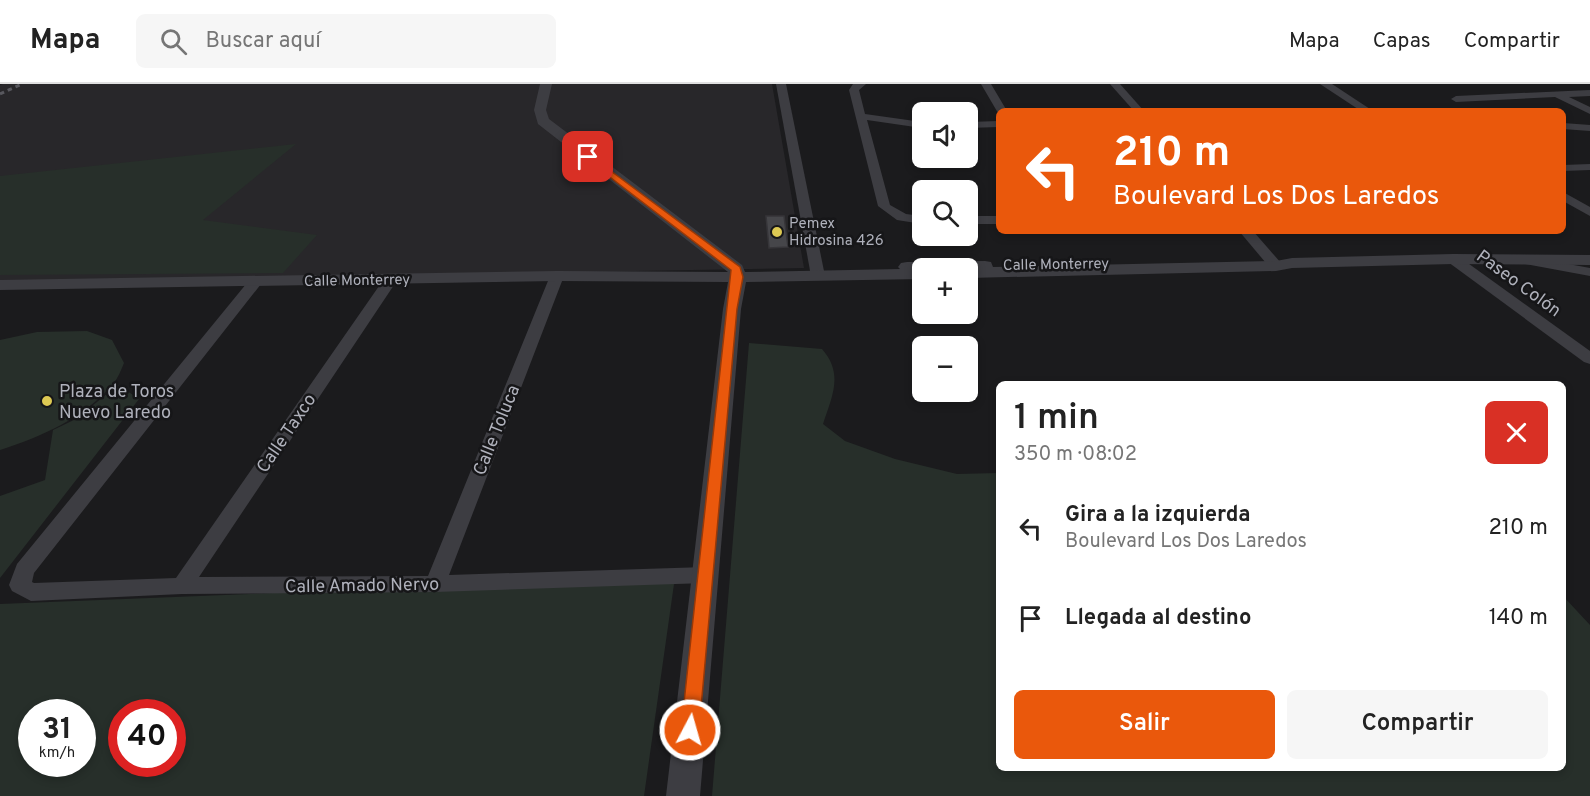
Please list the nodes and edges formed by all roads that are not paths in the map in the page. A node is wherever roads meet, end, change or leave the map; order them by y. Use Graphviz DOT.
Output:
graph roads {
  1 [pos="546,84"];
  2 [pos="782,84"];
  3 [pos="986,84"];
  4 [pos="1115,84"];
  5 [pos="1325,84"];
  6 [pos="1535,84"];
  7 [pos="859,85"];
  8 [pos="1590,93"];
  9 [pos="1555,94"];
  10 [pos="1456,99"];
  11 [pos="1000,108"];
  12 [pos="1136,108"];
  13 [pos="1363,108"];
  14 [pos="1590,111"];
  15 [pos="861,116"];
  16 [pos="912,124"];
  17 [pos="996,124"];
  18 [pos="978,125"];
  19 [pos="1566,126"];
  20 [pos="1590,128"];
  21 [pos="1590,167"];
  22 [pos="1566,168"];
  23 [pos="1566,198"];
  24 [pos="1590,212"];
  25 [pos="912,220"];
  26 [pos="978,220"];
  27 [pos="996,220"];
  28 [pos="1249,234"];
  29 [pos="1453,259"];
  30 [pos="1521,260"];
  31 [pos="1590,260"];
  32 [pos="1280,263"];
  33 [pos="817,272"];
  34 [pos="1590,272"];
  35 [pos="978,273"];
  36 [pos="729,274"];
  37 [pos="912,274"];
  38 [pos="557,276"];
  39 [pos="391,279"];
  40 [pos="256,281"];
  41 [pos="0,285"];
  42 [pos="1590,359"];
  43 [pos="706,575"];
  44 [pos="435,584"];
  45 [pos="182,586"];
  46 [pos="683,796"];
  1 -- 36 [label="street"];
  2 -- 33 [label="street"];
  3 -- 11 [label="street"];
  4 -- 12 [label="street"];
  5 -- 13 [label="street"];
  6 -- 9 [label="street"];
  7 -- 15 [label="street"];
  8 -- 9 [label="street"];
  9 -- 10 [label="street"];
  9 -- 14 [label="street"];
  15 -- 16 [label="street"];
  15 -- 25 [label="street"];
  17 -- 18 [label="street"];
  19 -- 20 [label="street"];
  21 -- 22 [label="street"];
  23 -- 24 [label="street"];
  26 -- 27 [label="street"];
  28 -- 32 [label="street"];
  29 -- 30 [label="street, Calle Monterrey"];
  29 -- 32 [label="street, Calle Monterrey"];
  29 -- 42 [label="street, Paseo Colón"];
  30 -- 31 [label="street, Calle Monterrey"];
  30 -- 34 [label="street"];
  32 -- 33 [label="street, Calle Monterrey"];
  32 -- 35 [label="street, Calle Monterrey"];
  33 -- 36 [label="street, Calle Monterrey"];
  33 -- 37 [label="street, Calle Monterrey"];
  36 -- 38 [label="street, Calle Monterrey"];
  36 -- 43 [label="street"];
  38 -- 39 [label="street, Calle Monterrey"];
  38 -- 44 [label="street, Calle Toluca"];
  39 -- 40 [label="street, Calle Monterrey"];
  39 -- 45 [label="street, Calle Taxco"];
  40 -- 41 [label="street, Calle Monterrey"];
  40 -- 45 [label="street, Calle Amado Nervo"];
  43 -- 44 [label="street, Calle Amado Nervo"];
  43 -- 46 [label="street"];
  44 -- 45 [label="street, Calle Amado Nervo"];
}
